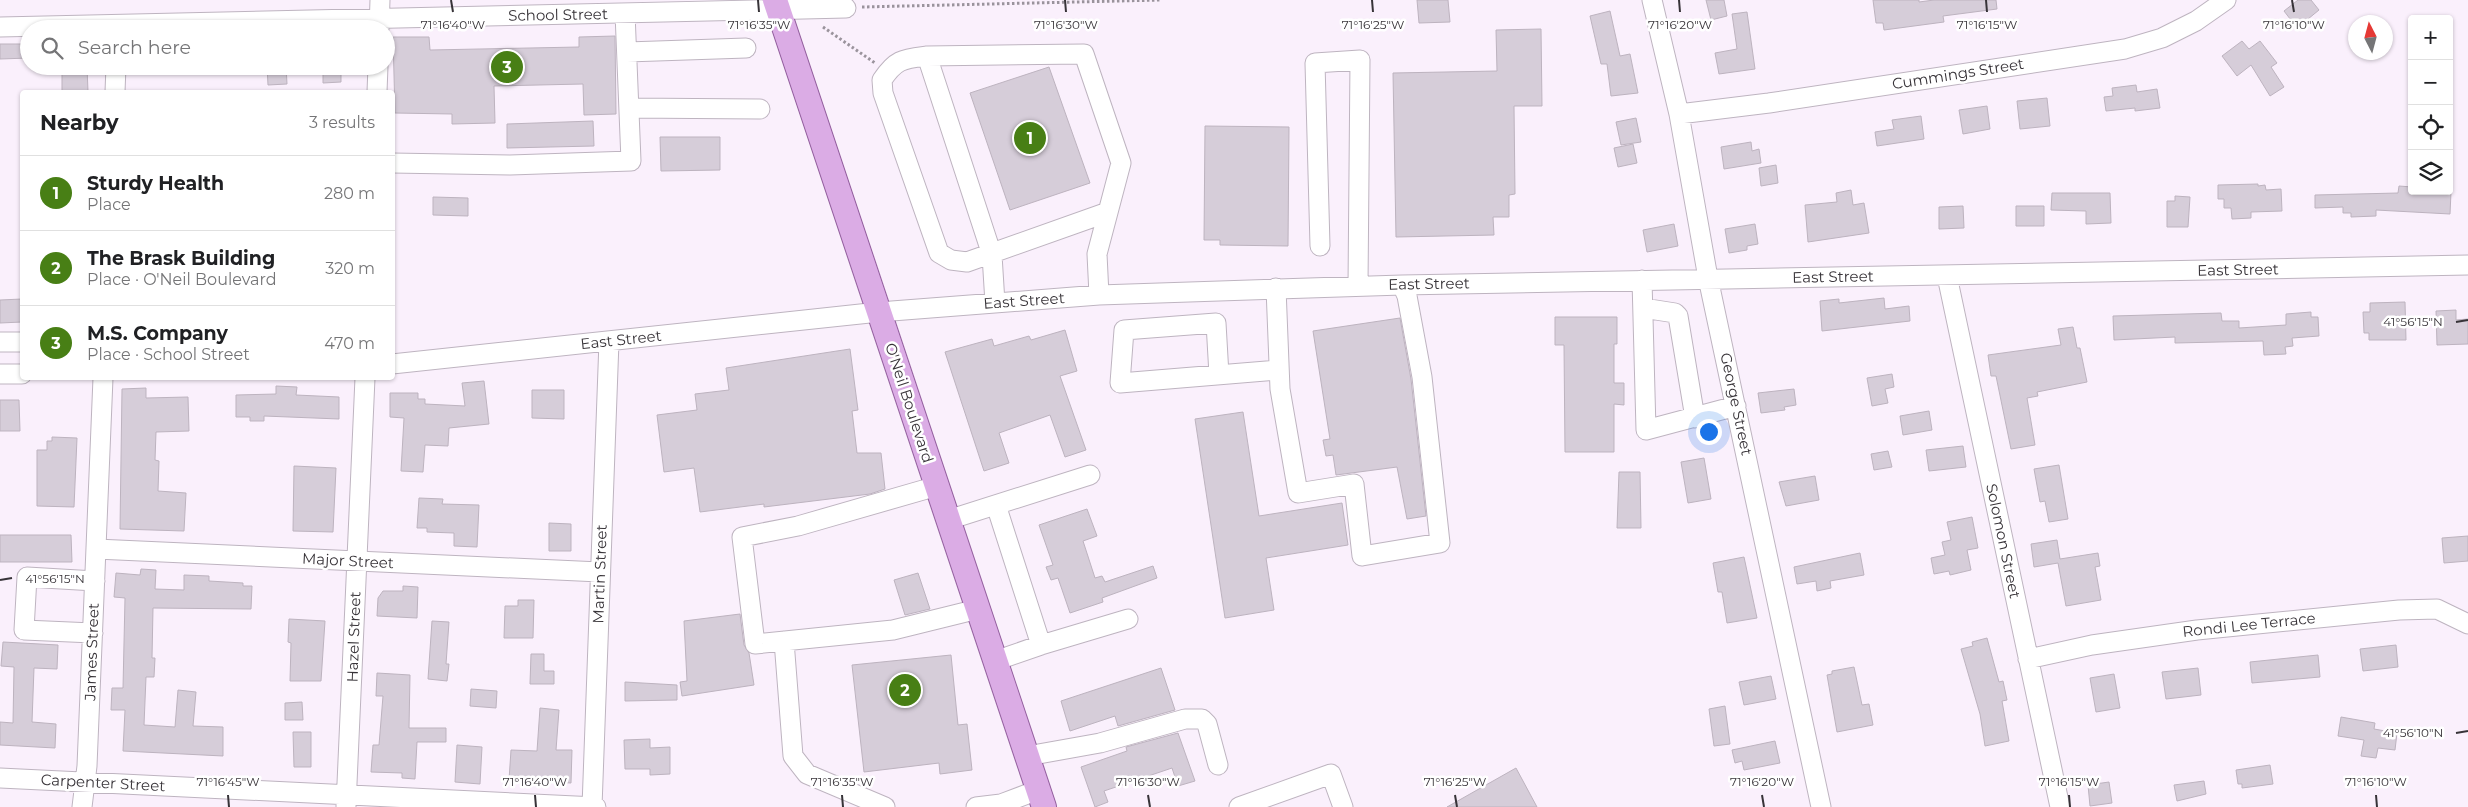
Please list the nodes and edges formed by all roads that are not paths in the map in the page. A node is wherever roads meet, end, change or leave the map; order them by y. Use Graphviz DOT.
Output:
graph roads {
  1 [pos="380,0"];
  2 [pos="1652,0"];
  3 [pos="2226,0"];
  4 [pos="776,5"];
  5 [pos="846,8"];
  6 [pos="625,13"];
  7 [pos="380,20"];
  8 [pos="395,23"];
  9 [pos="0,27"];
  10 [pos="20,27"];
  11 [pos="746,48"];
  12 [pos="627,52"];
  13 [pos="927,56"];
  14 [pos="116,75"];
  15 [pos="378,75"];
  16 [pos="115,90"];
  17 [pos="377,90"];
  18 [pos="629,108"];
  19 [pos="760,109"];
  20 [pos="1679,114"];
  21 [pos="395,163"];
  22 [pos="1108,212"];
  23 [pos="1320,246"];
  24 [pos="992,255"];
  25 [pos="2468,265"];
  26 [pos="1947,276"];
  27 [pos="1708,278"];
  28 [pos="1642,280"];
  29 [pos="1402,285"];
  30 [pos="1358,286"];
  31 [pos="1276,288"];
  32 [pos="1099,295"];
  33 [pos="995,303"];
  34 [pos="1643,308"];
  35 [pos="879,312"];
  36 [pos="609,341"];
  37 [pos="0,342"];
  38 [pos="20,342"];
  39 [pos="395,364"];
  40 [pos="1278,370"];
  41 [pos="0,374"];
  42 [pos="20,374"];
  43 [pos="1219,375"];
  44 [pos="103,380"];
  45 [pos="364,380"];
  46 [pos="1736,406"];
  47 [pos="1695,418"];
  48 [pos="1090,475"];
  49 [pos="937,486"];
  50 [pos="996,505"];
  51 [pos="948,520"];
  52 [pos="96,549"];
  53 [pos="357,561"];
  54 [pos="600,572"];
  55 [pos="95,581"];
  56 [pos="978,609"];
  57 [pos="1128,619"];
  58 [pos="2468,624"];
  59 [pos="93,633"];
  60 [pos="784,640"];
  61 [pos="1041,645"];
  62 [pos="2028,660"];
  63 [pos="995,661"];
  64 [pos="1027,756"];
  65 [pos="1218,765"];
  66 [pos="0,778"];
  67 [pos="86,782"];
  68 [pos="1041,799"];
  69 [pos="346,801"];
  70 [pos="82,807"];
  71 [pos="592,807"];
  72 [pos="596,807"];
  73 [pos="885,807"];
  74 [pos="976,807"];
  75 [pos="1239,807"];
  76 [pos="1343,807"];
  77 [pos="1821,807"];
  78 [pos="2060,807"];
  1 -- 7 [label="street"];
  2 -- 20 [label="street, George Street"];
  3 -- 20 [label="street, Cummings Street"];
  4 -- 5 [label="street, School Street"];
  4 -- 6 [label="street, School Street"];
  4 -- 35 [label="main road, O'Neil Boulevard"];
  6 -- 8 [label="street, School Street"];
  6 -- 12 [label="street"];
  9 -- 10 [label="street, School Street"];
  11 -- 12 [label="street"];
  12 -- 18 [label="street"];
  13 -- 22 [label="street"];
  13 -- 24 [label="street"];
  13 -- 24 [label="street"];
  14 -- 16 [label="street"];
  15 -- 17 [label="street"];
  18 -- 19 [label="street"];
  18 -- 21 [label="street"];
  20 -- 27 [label="street, George Street"];
  22 -- 24 [label="street"];
  22 -- 32 [label="street"];
  23 -- 30 [label="street"];
  24 -- 33 [label="street"];
  25 -- 26 [label="street, East Street"];
  26 -- 27 [label="street, East Street"];
  26 -- 62 [label="street, Solomon Street"];
  27 -- 28 [label="street, East Street"];
  27 -- 46 [label="street, George Street"];
  28 -- 29 [label="street, East Street"];
  28 -- 34 [label="street"];
  29 -- 30 [label="street, East Street"];
  29 -- 40 [label="street"];
  30 -- 31 [label="street, East Street"];
  31 -- 32 [label="street, East Street"];
  31 -- 40 [label="street"];
  32 -- 33 [label="street, East Street"];
  33 -- 35 [label="street, East Street"];
  34 -- 47 [label="street"];
  34 -- 47 [label="street"];
  35 -- 36 [label="street, East Street"];
  35 -- 49 [label="main road, O'Neil Boulevard"];
  36 -- 39 [label="street, East Street"];
  36 -- 54 [label="street, Martin Street"];
  37 -- 38 [label="street"];
  40 -- 43 [label="street"];
  41 -- 42 [label="street"];
  43 -- 43 [label="street"];
  44 -- 52 [label="street, James Street"];
  45 -- 53 [label="street, Hazel Street"];
  46 -- 47 [label="street"];
  46 -- 77 [label="street, George Street"];
  48 -- 50 [label="street"];
  49 -- 51 [label="main road, O'Neil Boulevard"];
  49 -- 60 [label="street"];
  50 -- 51 [label="street"];
  50 -- 61 [label="street"];
  51 -- 56 [label="main road, O'Neil Boulevard"];
  52 -- 53 [label="street, Major Street"];
  52 -- 55 [label="street, James Street"];
  53 -- 54 [label="street, Major Street"];
  53 -- 69 [label="street, Hazel Street"];
  54 -- 71 [label="street, Martin Street"];
  55 -- 59 [label="street, James Street"];
  55 -- 59 [label="street"];
  56 -- 60 [label="street"];
  56 -- 63 [label="main road, O'Neil Boulevard"];
  57 -- 61 [label="street"];
  58 -- 62 [label="street, Rondi Lee Terrace"];
  59 -- 67 [label="street, James Street"];
  60 -- 73 [label="street"];
  61 -- 63 [label="street"];
  62 -- 78 [label="street, Solomon Street"];
  63 -- 64 [label="main road, O'Neil Boulevard"];
  64 -- 65 [label="street"];
  64 -- 68 [label="main road, O'Neil Boulevard"];
  66 -- 67 [label="street, Carpenter Street"];
  67 -- 69 [label="street, Carpenter Street"];
  67 -- 70 [label="street, James Street"];
  68 -- 74 [label="street"];
  69 -- 71 [label="street, Carpenter Street"];
  71 -- 72 [label="street, Carpenter Street"];
  75 -- 76 [label="street"];
}
